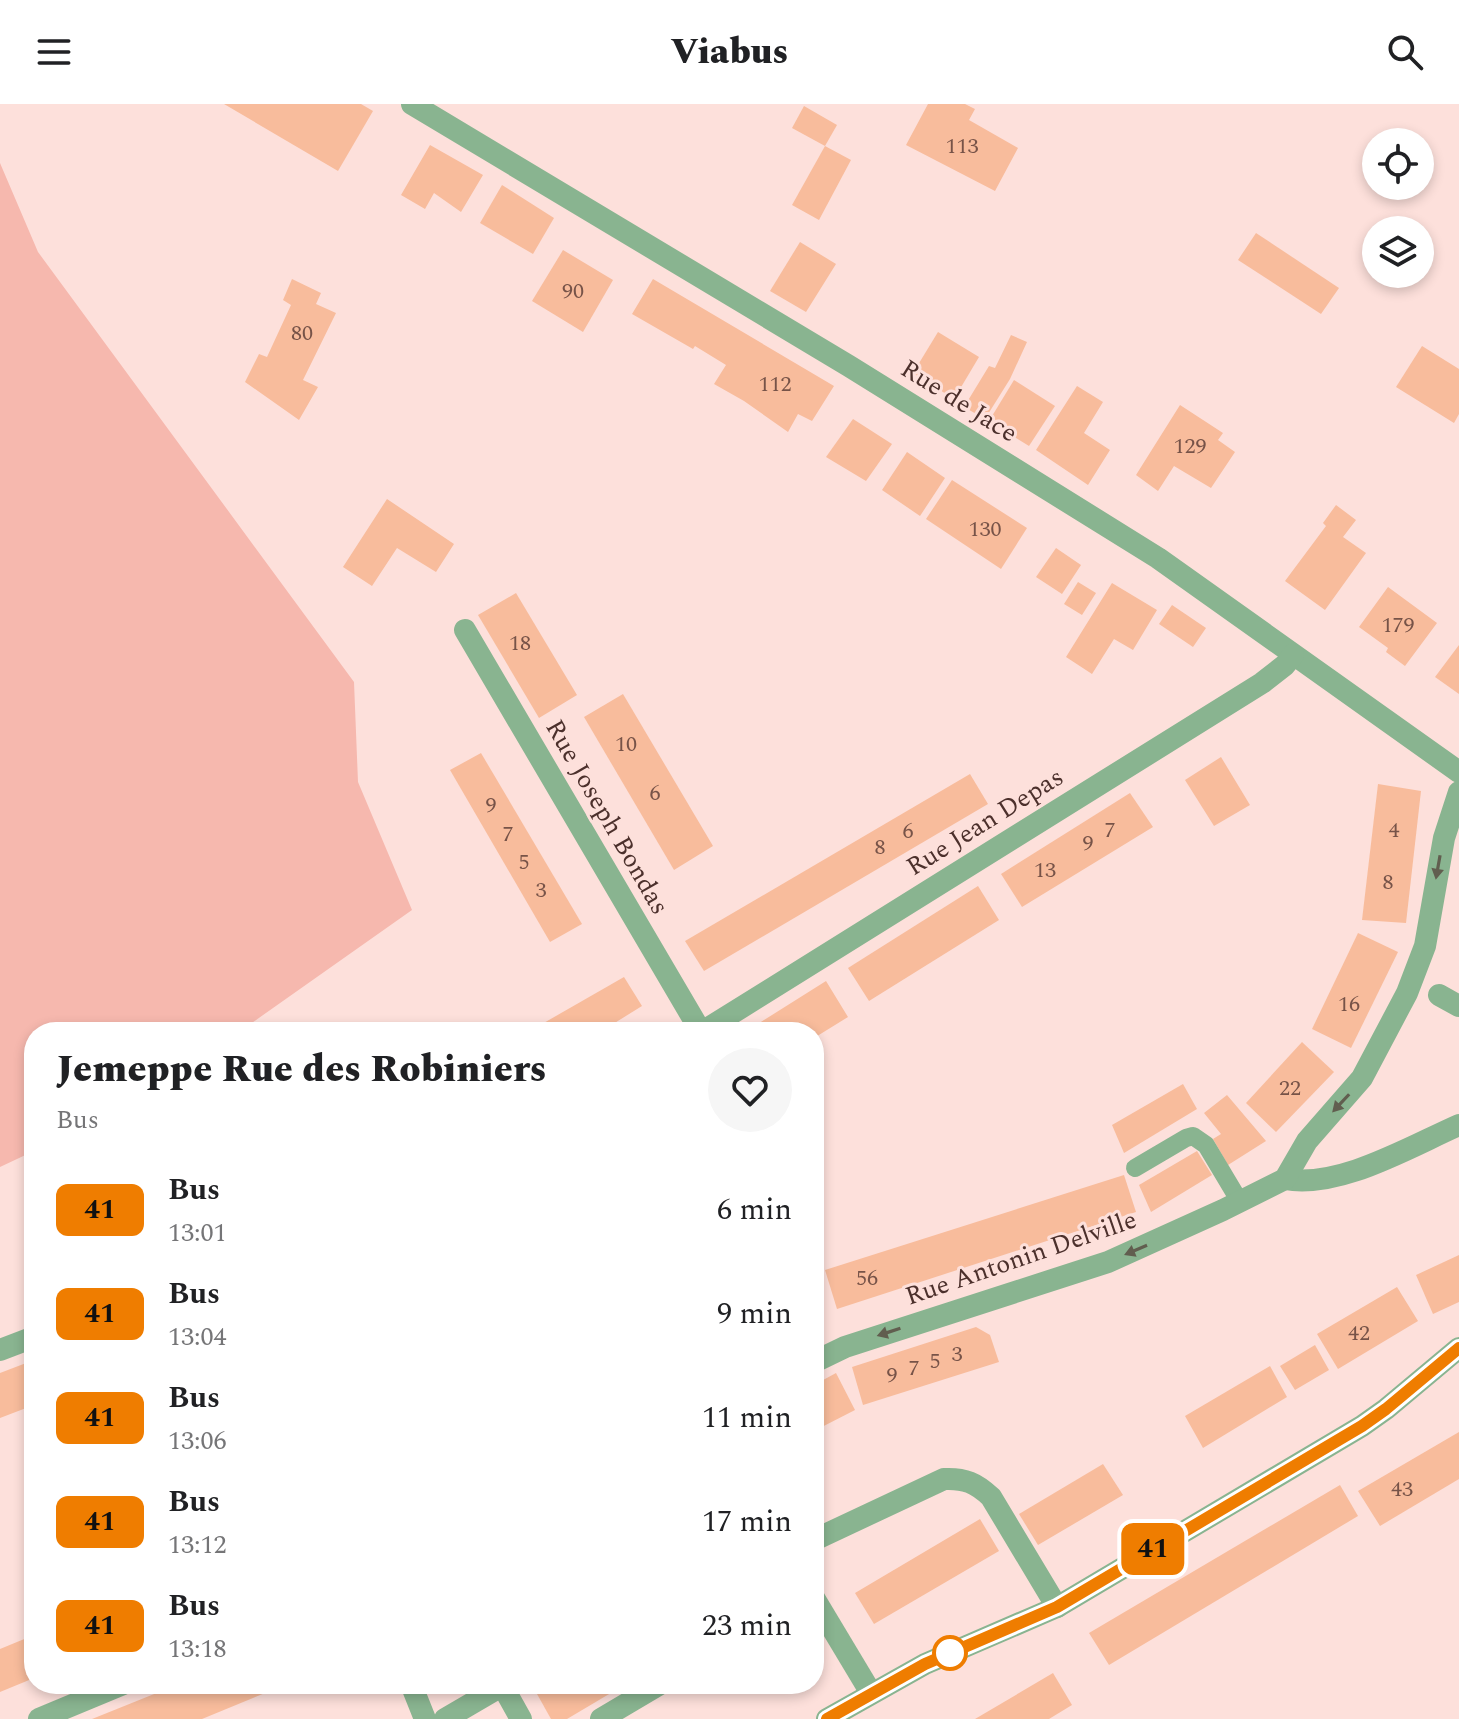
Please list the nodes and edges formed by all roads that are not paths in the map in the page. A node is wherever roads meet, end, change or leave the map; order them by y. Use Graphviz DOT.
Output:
graph roads {
  1 [pos="412,104"];
  2 [pos="465,630"];
  3 [pos="1293,655"];
  4 [pos="1459,772"];
  5 [pos="1459,792"];
  6 [pos="1439,995"];
  7 [pos="1459,1006"];
  8 [pos="695,1022"];
  9 [pos="717,1022"];
  10 [pos="1459,1125"];
  11 [pos="1135,1168"];
  12 [pos="1285,1179"];
  13 [pos="1240,1202"];
  14 [pos="24,1341"];
  15 [pos="1459,1348"];
  16 [pos="0,1350"];
  17 [pos="824,1357"];
  18 [pos="824,1535"];
  19 [pos="1057,1607"];
  20 [pos="824,1615"];
  21 [pos="871,1693"];
  22 [pos="99,1694"];
  23 [pos="415,1694"];
  24 [pos="488,1694"];
  25 [pos="508,1694"];
  26 [pos="643,1694"];
  27 [pos="39,1719"];
  28 [pos="425,1719"];
  29 [pos="445,1719"];
  30 [pos="521,1719"];
  31 [pos="601,1719"];
  32 [pos="827,1719"];
  1 -- 3 [label="street, Rue de Jace"];
  2 -- 8 [label="street, Rue Joseph Bondas"];
  3 -- 4 [label="street, Rue de Jace"];
  3 -- 9 [label="street, Rue Jean Depas"];
  5 -- 12 [label="street, one-way"];
  6 -- 7 [label="street"];
  10 -- 12 [label="street"];
  11 -- 13 [label="lane"];
  12 -- 13 [label="street, Rue Antonin Delville"];
  13 -- 17 [label="street, Rue Antonin Delville, one-way"];
  14 -- 16 [label="street"];
  15 -- 19 [label="street"];
  18 -- 19 [label="street"];
  19 -- 21 [label="street"];
  20 -- 21 [label="street"];
  21 -- 32 [label="street"];
  22 -- 27 [label="street"];
  23 -- 28 [label="street"];
  24 -- 29 [label="street"];
  25 -- 30 [label="street"];
  26 -- 31 [label="street"];
}
